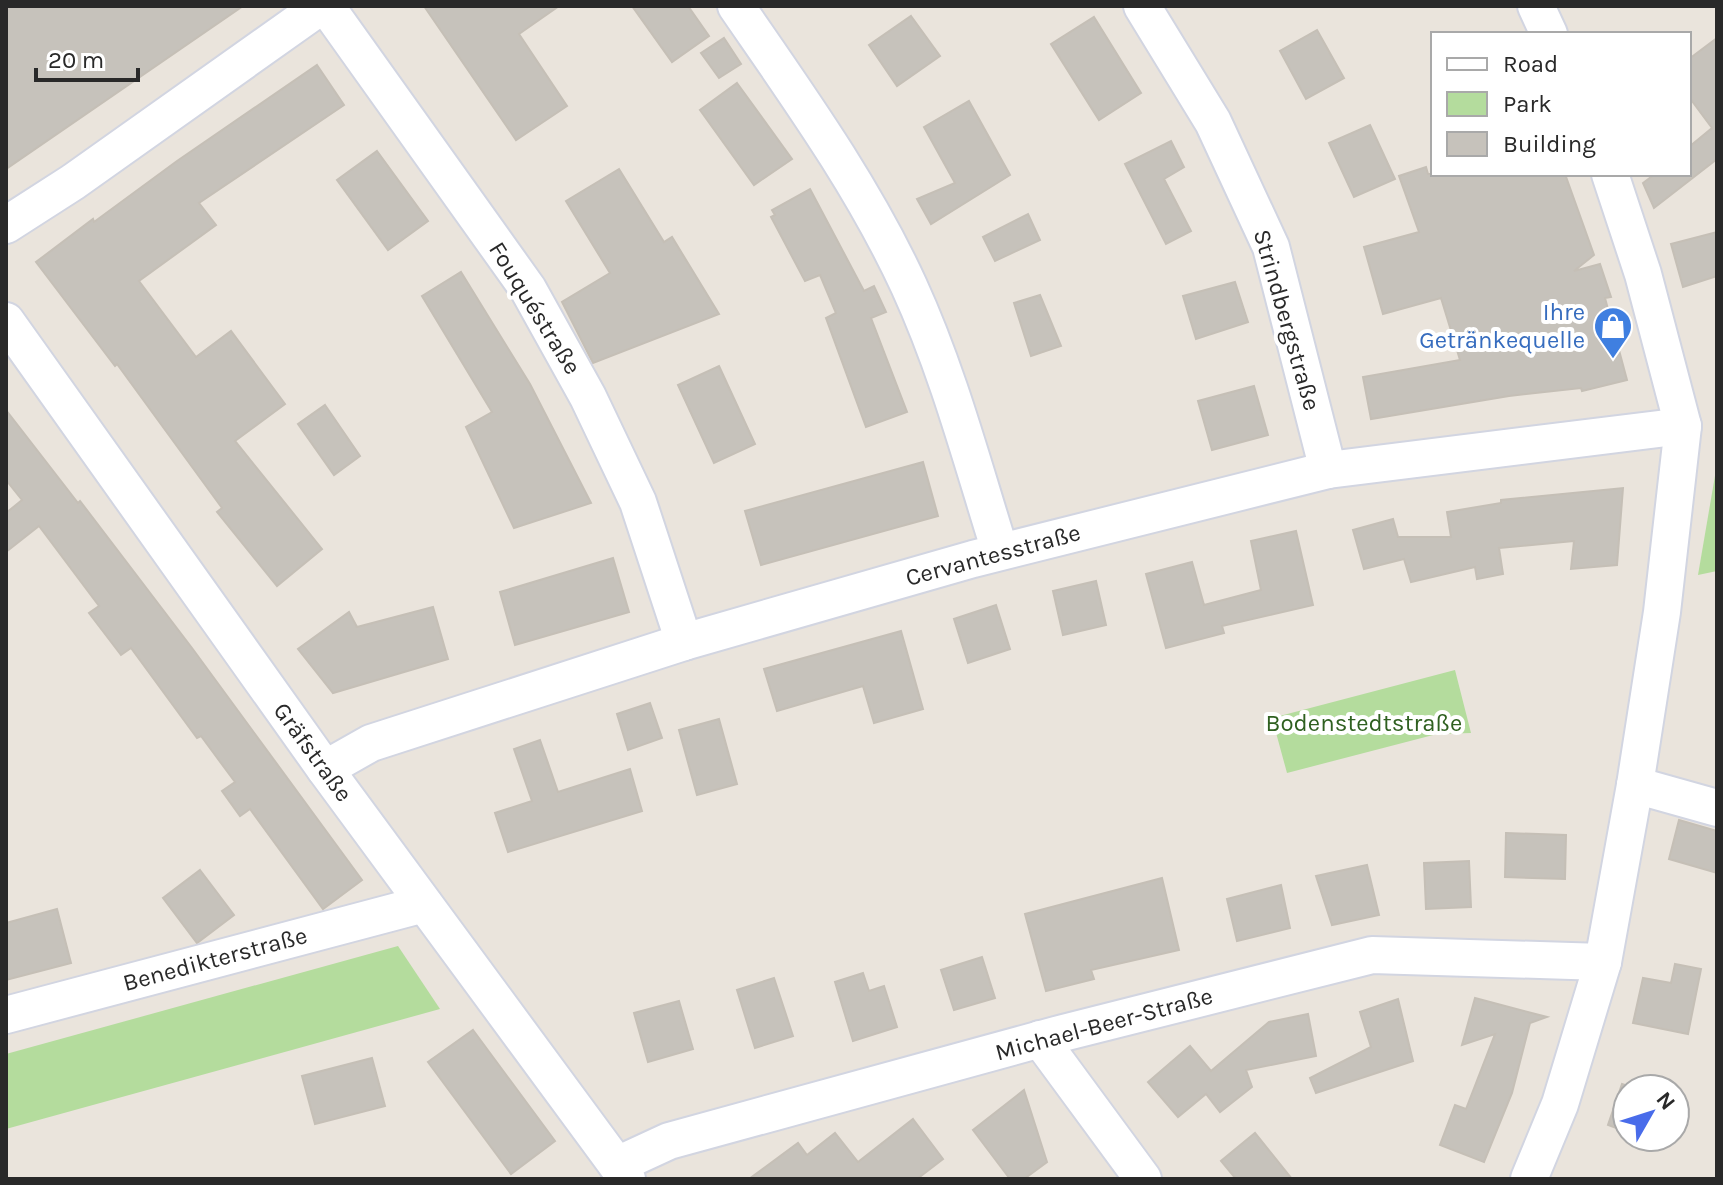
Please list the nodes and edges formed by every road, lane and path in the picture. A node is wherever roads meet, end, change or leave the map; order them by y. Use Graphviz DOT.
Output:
graph roads {
  1 [pos="324,6"];
  2 [pos="736,6"];
  3 [pos="1142,6"];
  4 [pos="1536,6"];
  5 [pos="1548,32"];
  6 [pos="1611,176"];
  7 [pos="6,225"];
  8 [pos="6,321"];
  9 [pos="1683,426"];
  10 [pos="1328,470"];
  11 [pos="1000,551"];
  12 [pos="684,642"];
  13 [pos="325,769"];
  14 [pos="1635,785"];
  15 [pos="1717,808"];
  16 [pos="424,904"];
  17 [pos="1603,962"];
  18 [pos="6,1015"];
  19 [pos="1040,1039"];
  20 [pos="622,1172"];
  21 [pos="1143,1179"];
  22 [pos="1529,1179"];
  1 -- 7 [label="street"];
  1 -- 12 [label="street, Fouquéstraße"];
  2 -- 11 [label="street"];
  3 -- 10 [label="street, Strindbergstraße"];
  4 -- 5 [label="street"];
  6 -- 9 [label="street"];
  8 -- 13 [label="street, Gräfstraße"];
  9 -- 10 [label="street, Cervantesstraße"];
  9 -- 14 [label="street"];
  10 -- 11 [label="street, Cervantesstraße"];
  11 -- 12 [label="street, Cervantesstraße"];
  12 -- 13 [label="street, Cervantesstraße"];
  13 -- 16 [label="street, Gräfstraße"];
  14 -- 15 [label="street"];
  14 -- 17 [label="street"];
  16 -- 18 [label="street, Benedikterstraße"];
  16 -- 20 [label="street, Gräfstraße"];
  17 -- 19 [label="street, Michael-Beer-Straße"];
  17 -- 22 [label="street"];
  19 -- 20 [label="street, Michael-Beer-Straße"];
  19 -- 21 [label="street"];
}
